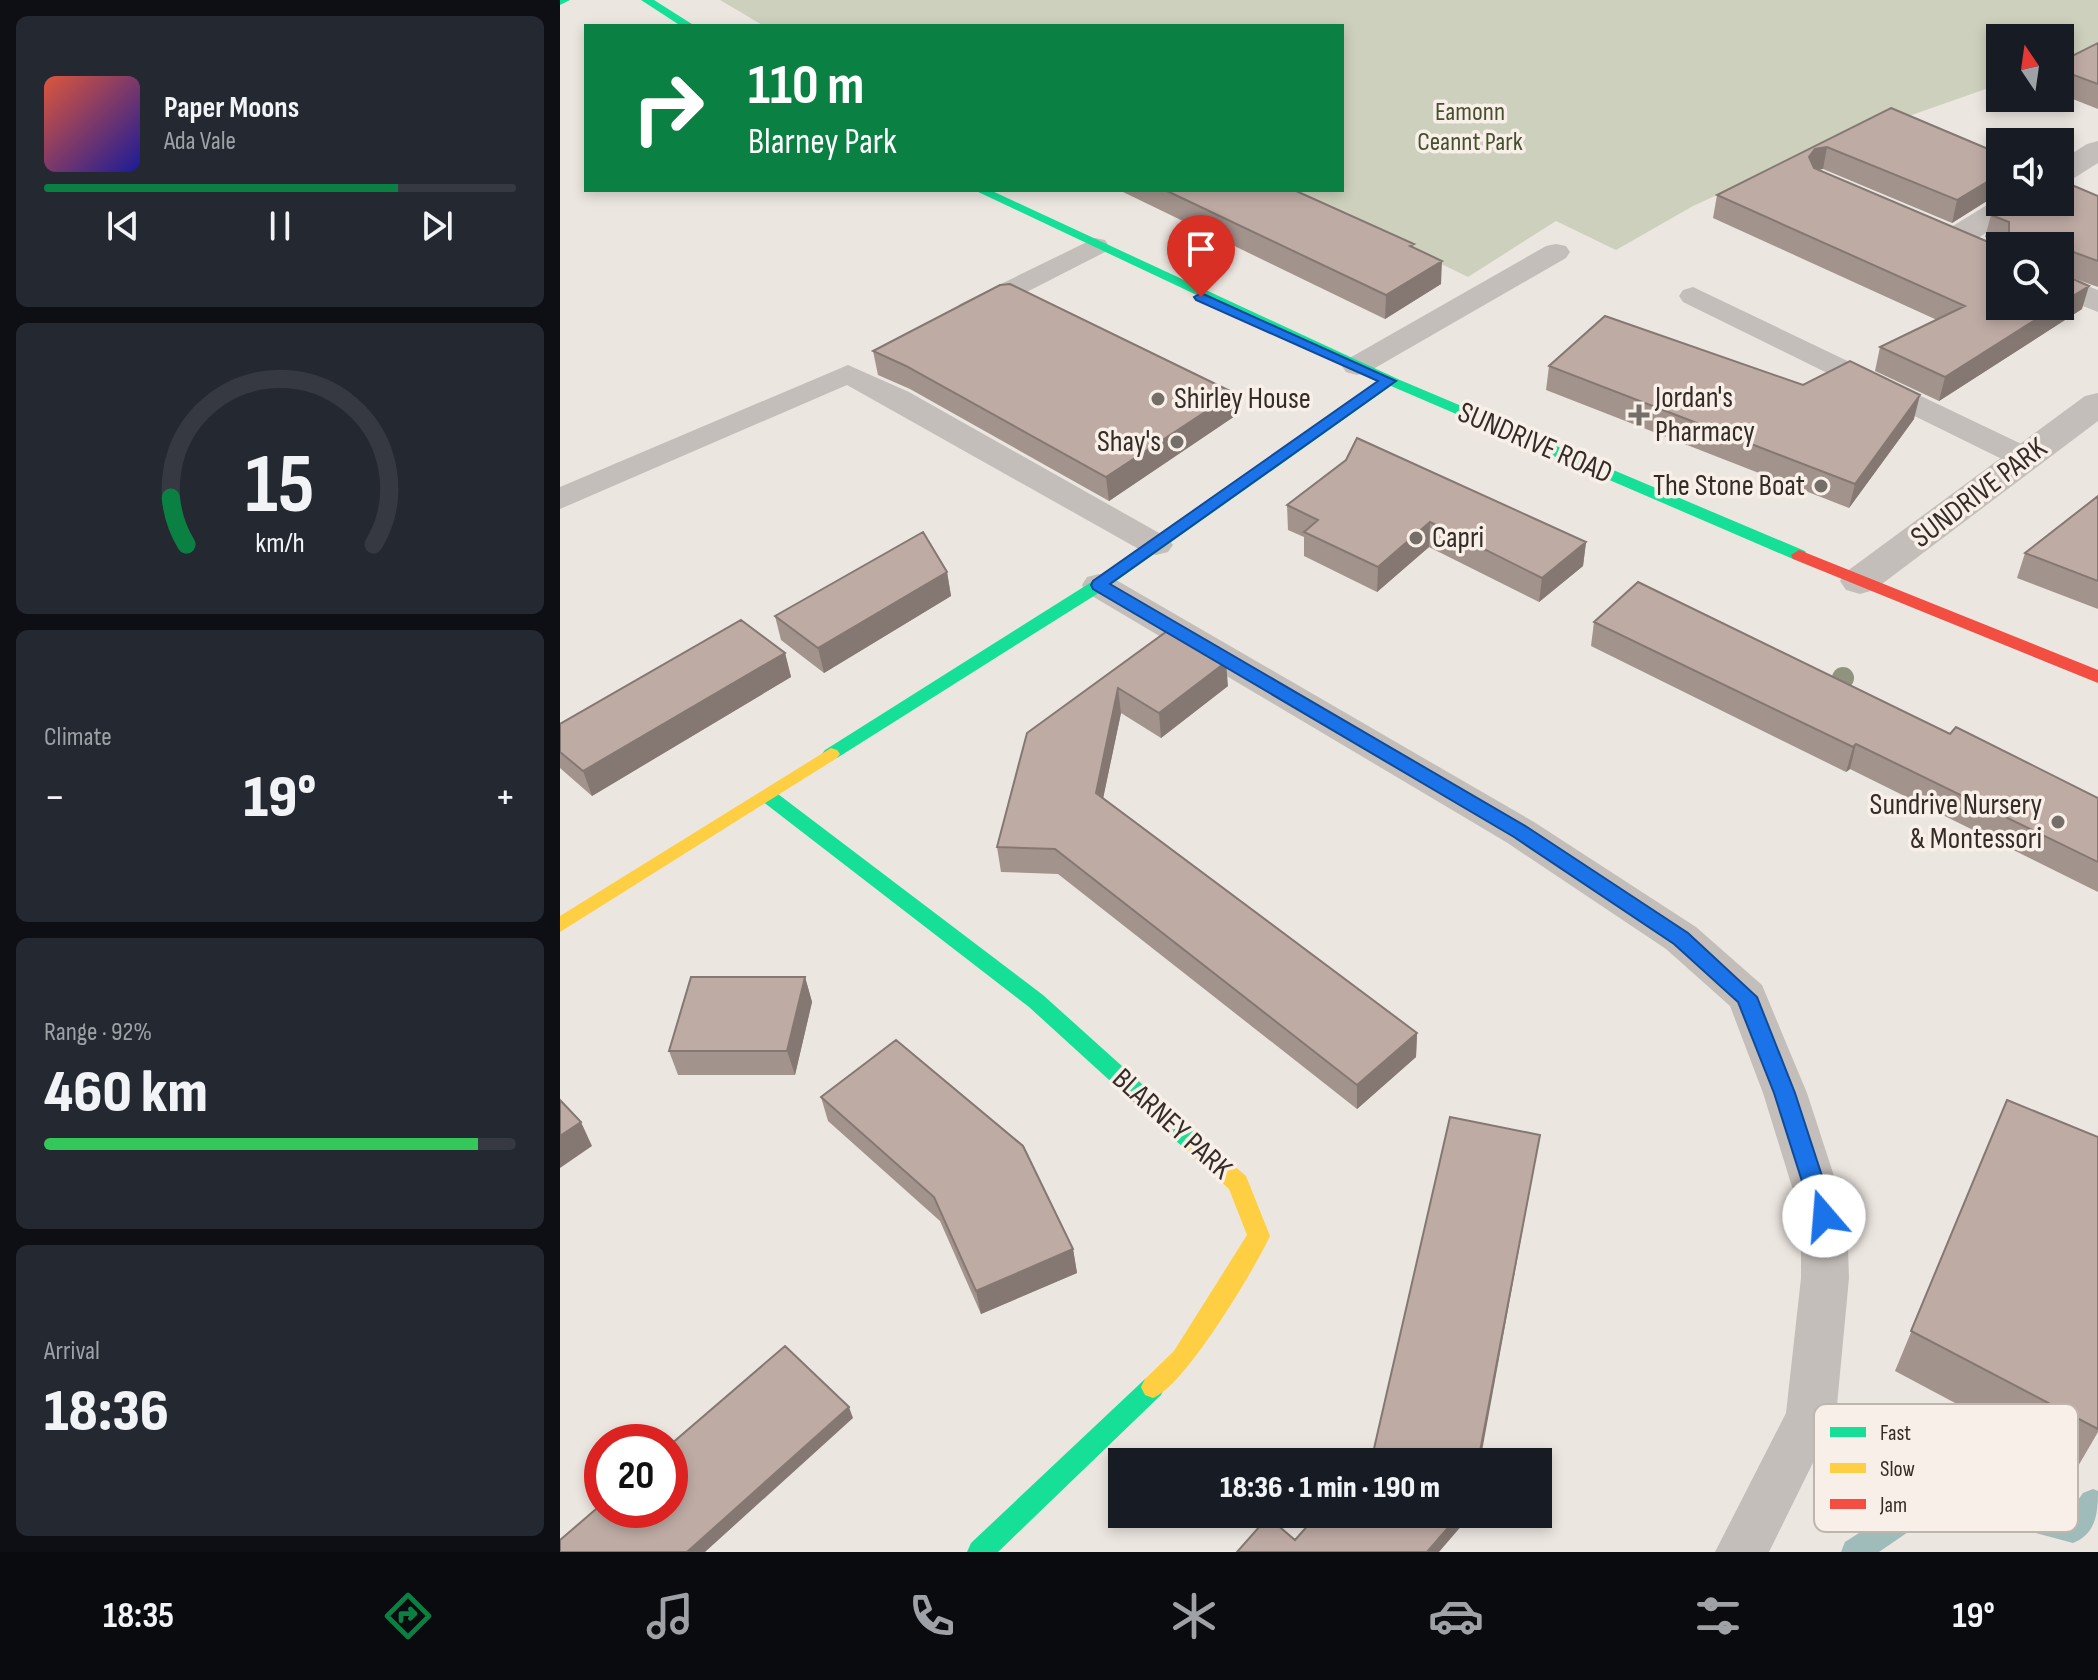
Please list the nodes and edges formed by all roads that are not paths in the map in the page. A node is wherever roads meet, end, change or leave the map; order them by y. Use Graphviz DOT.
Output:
graph roads {
  1 [pos="646,0"];
  2 [pos="686,24"];
  3 [pos="2098,150"];
  4 [pos="2074,165"];
  5 [pos="984,192"];
  6 [pos="1986,214"];
  7 [pos="1095,246"];
  8 [pos="1556,252"];
  9 [pos="1986,253"];
  10 [pos="2074,291"];
  11 [pos="1693,296"];
  12 [pos="2098,302"];
  13 [pos="941,324"];
  14 [pos="1357,366"];
  15 [pos="1389,381"];
  16 [pos="2098,404"];
  17 [pos="2025,458"];
  18 [pos="560,499"];
  19 [pos="1156,545"];
  20 [pos="1860,581"];
  21 [pos="1099,585"];
  22 [pos="2098,677"];
  23 [pos="768,796"];
  24 [pos="560,925"];
  25 [pos="980,1552"];
  26 [pos="1741,1552"];
  1 -- 2 [label="street"];
  3 -- 4 [label="street"];
  5 -- 7 [label="street, SUNDRIVE ROAD"];
  6 -- 9 [label="street"];
  7 -- 13 [label="lane"];
  7 -- 14 [label="street, SUNDRIVE ROAD"];
  8 -- 14 [label="lane"];
  10 -- 12 [label="street"];
  11 -- 17 [label="lane"];
  14 -- 15 [label="street, SUNDRIVE ROAD"];
  15 -- 19 [label="street"];
  15 -- 20 [label="street, SUNDRIVE ROAD"];
  16 -- 17 [label="street, SUNDRIVE PARK"];
  17 -- 20 [label="street, SUNDRIVE PARK"];
  18 -- 19 [label="lane"];
  19 -- 21 [label="street"];
  20 -- 22 [label="street, SUNDRIVE ROAD"];
  21 -- 23 [label="street"];
  21 -- 26 [label="lane"];
  23 -- 24 [label="street"];
  23 -- 25 [label="street, BLARNEY PARK"];
}
